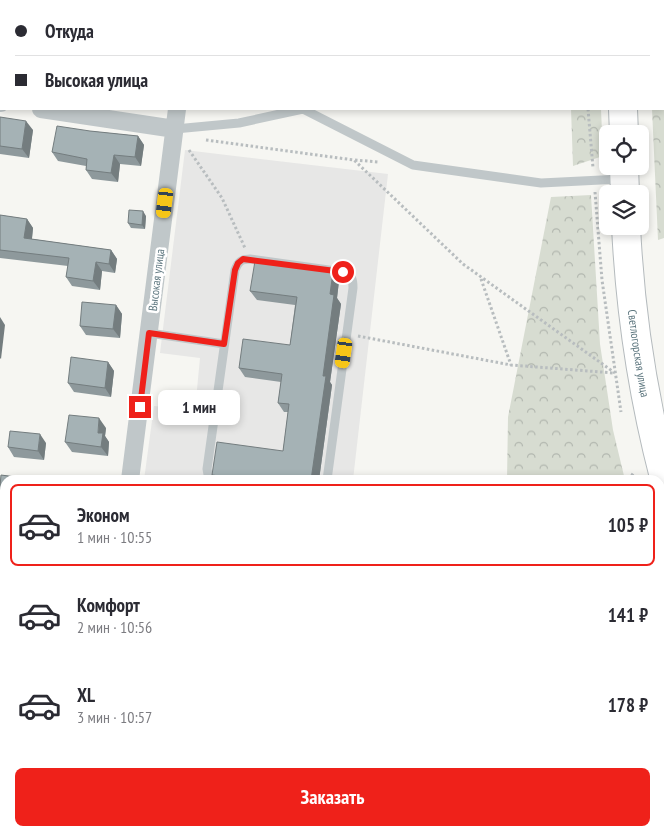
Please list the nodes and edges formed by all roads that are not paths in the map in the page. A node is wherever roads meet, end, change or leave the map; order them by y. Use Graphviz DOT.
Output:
graph roads {
  1 [pos="48,110"];
  2 [pos="177,110"];
  3 [pos="298,110"];
  4 [pos="305,110"];
  5 [pos="623,110"];
  6 [pos="624,125"];
  7 [pos="175,129"];
  8 [pos="624,180"];
  9 [pos="627,235"];
  10 [pos="149,333"];
  11 [pos="224,344"];
  12 [pos="131,475"];
  13 [pos="208,475"];
  14 [pos="328,475"];
  15 [pos="663,475"];
  1 -- 7 [label="street"];
  2 -- 7 [label="street, Высокая улица"];
  3 -- 7 [label="lane"];
  4 -- 8 [label="lane"];
  5 -- 6 [label="main road"];
  7 -- 10 [label="street, Высокая улица"];
  9 -- 15 [label="main road, Светлогорская улица"];
  10 -- 11 [label="lane"];
  10 -- 12 [label="street, Высокая улица"];
  11 -- 13 [label="lane"];
  11 -- 14 [label="lane"];
}
